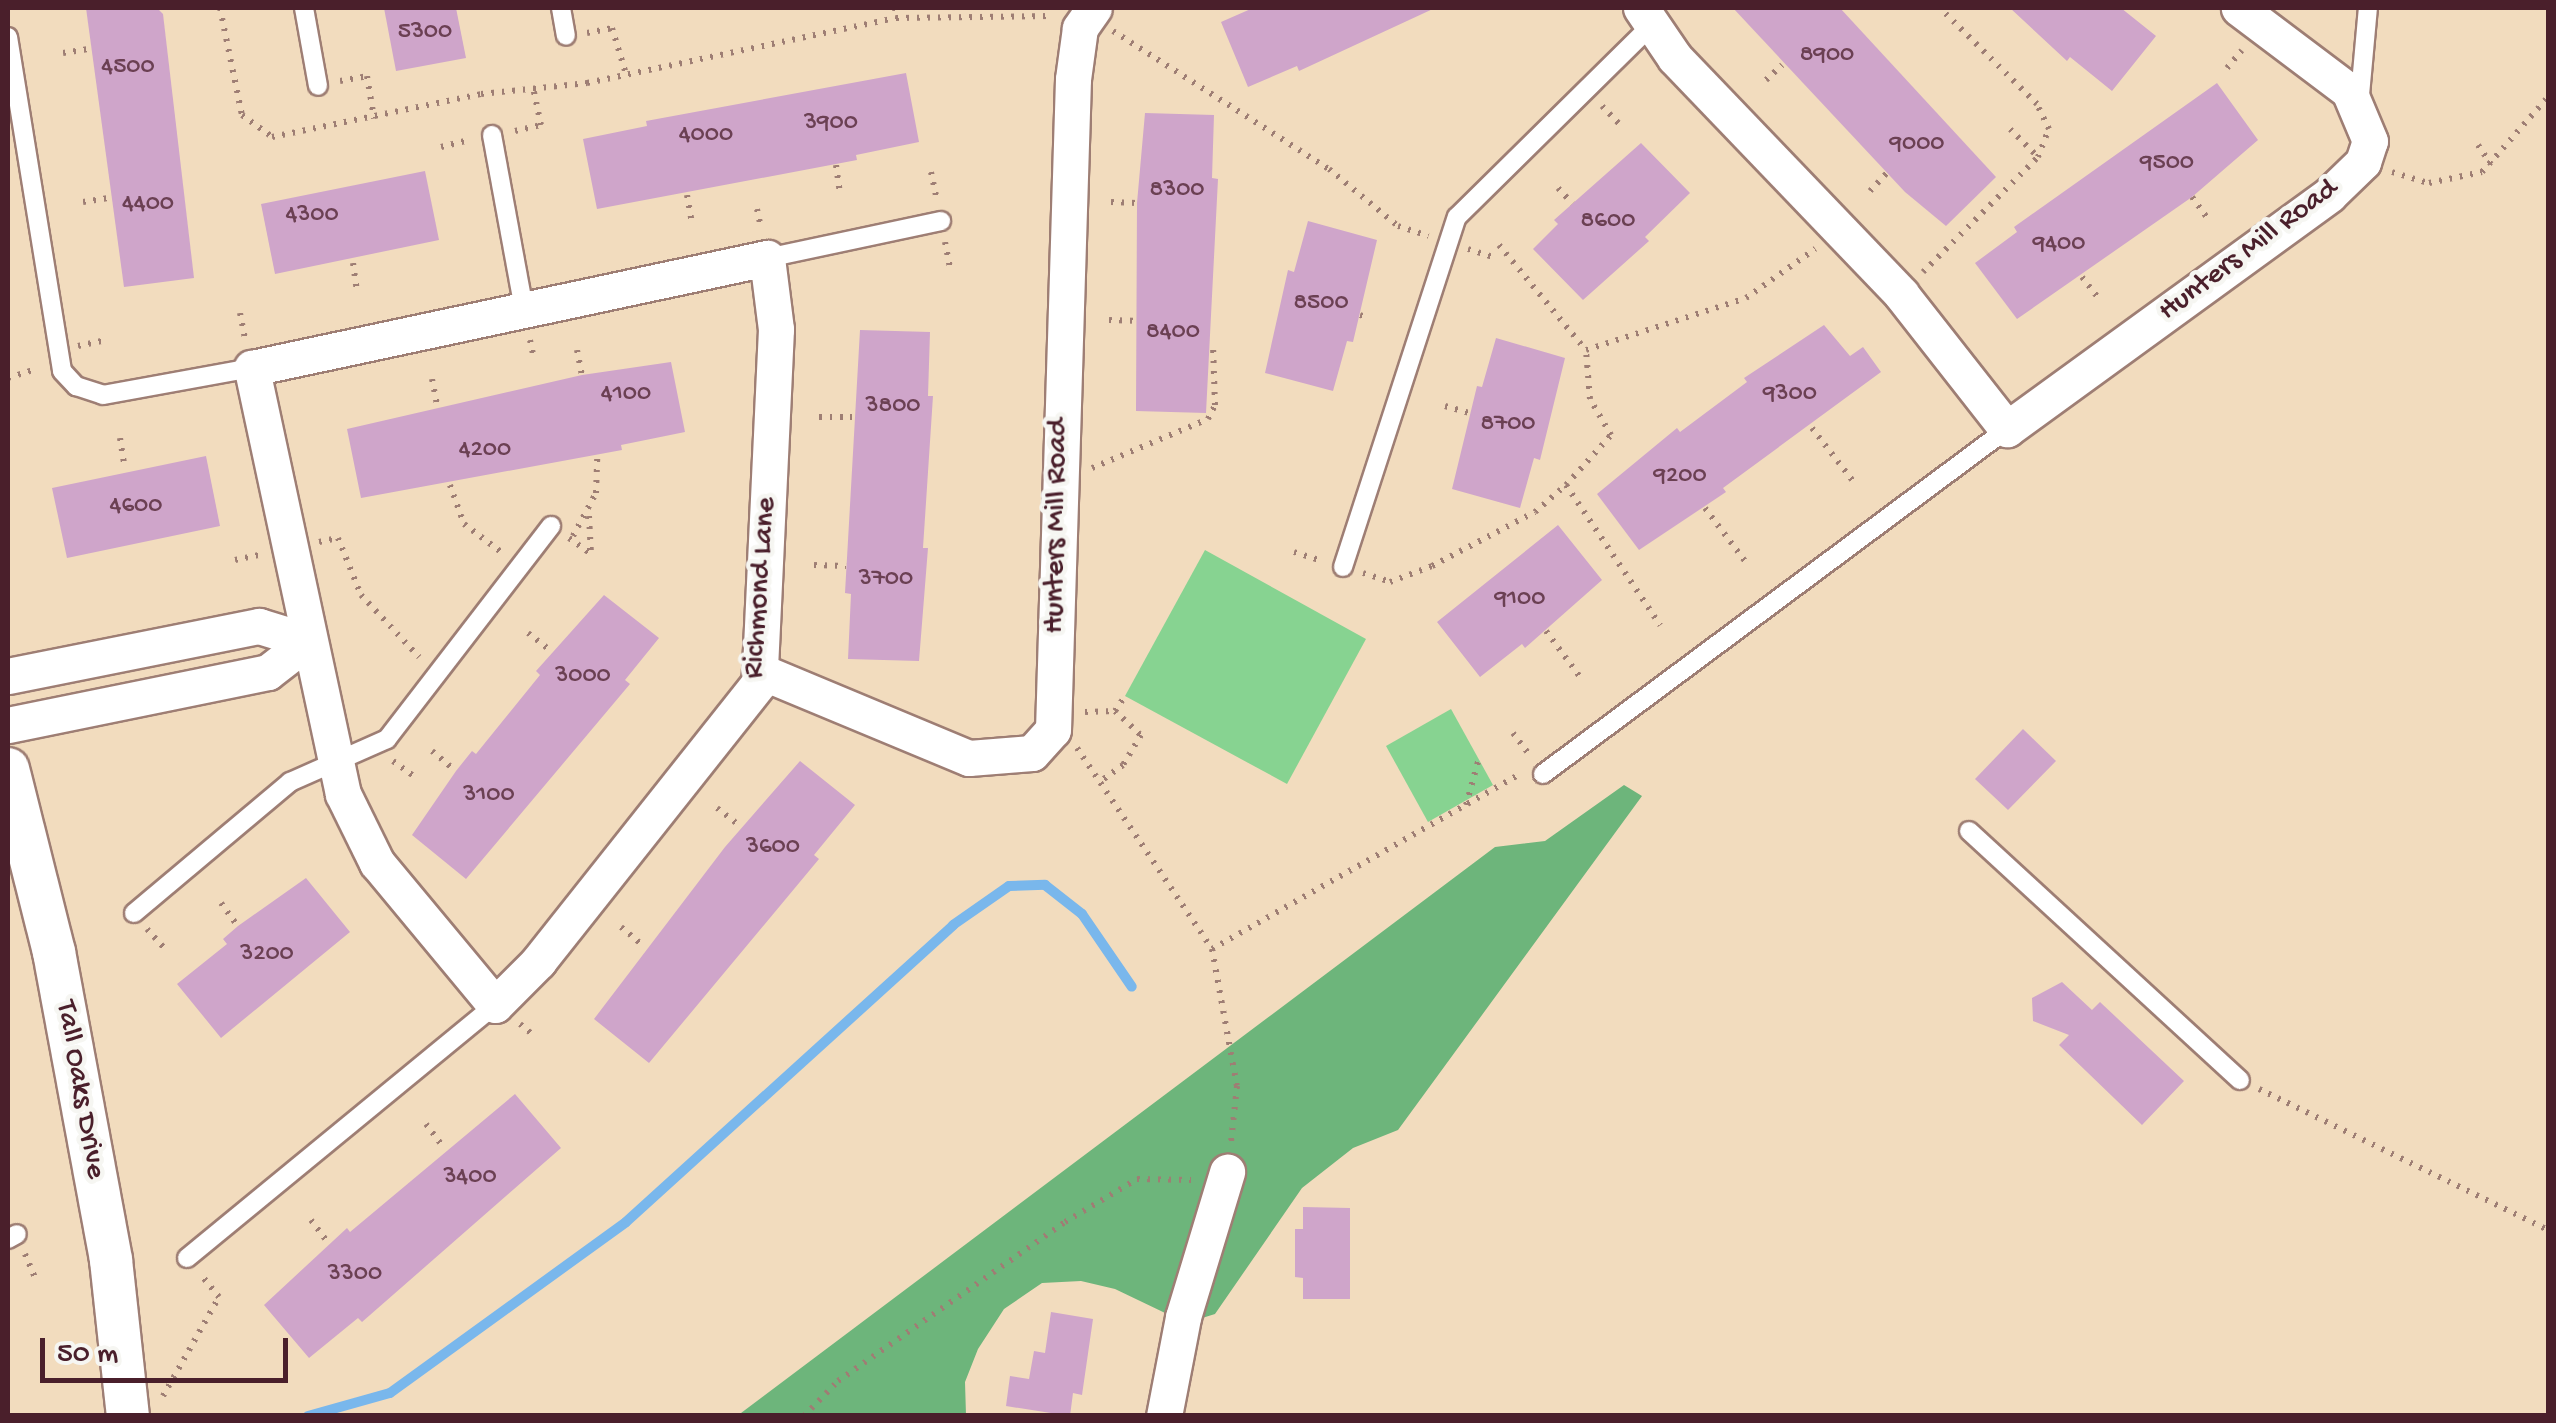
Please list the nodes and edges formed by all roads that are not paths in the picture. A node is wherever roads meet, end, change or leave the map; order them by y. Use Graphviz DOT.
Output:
graph roads {
  1 [pos="304,8"];
  2 [pos="561,8"];
  3 [pos="2239,8"];
  4 [pos="2368,8"];
  5 [pos="1091,11"];
  6 [pos="1646,17"];
  7 [pos="566,36"];
  8 [pos="8,37"];
  9 [pos="318,86"];
  10 [pos="2359,108"];
  11 [pos="492,135"];
  12 [pos="941,221"];
  13 [pos="767,258"];
  14 [pos="524,309"];
  15 [pos="252,368"];
  16 [pos="2008,429"];
  17 [pos="551,526"];
  18 [pos="1343,567"];
  19 [pos="308,642"];
  20 [pos="762,672"];
  21 [pos="8,676"];
  22 [pos="8,725"];
  23 [pos="332,759"];
  24 [pos="8,769"];
  25 [pos="1543,774"];
  26 [pos="1969,831"];
  27 [pos="134,913"];
  28 [pos="495,1004"];
  29 [pos="2240,1080"];
  30 [pos="1227,1172"];
  31 [pos="187,1258"];
  32 [pos="145,1412"];
  33 [pos="1164,1416"];
  1 -- 9 [label="lane"];
  2 -- 7 [label="lane"];
  3 -- 10 [label="street"];
  4 -- 10 [label="lane"];
  5 -- 20 [label="street, Hunters Mill Road"];
  6 -- 16 [label="street"];
  6 -- 18 [label="lane"];
  8 -- 15 [label="lane"];
  10 -- 16 [label="street, Hunters Mill Road"];
  11 -- 14 [label="lane"];
  12 -- 13 [label="lane"];
  13 -- 14 [label="street"];
  13 -- 20 [label="street, Richmond Lane"];
  14 -- 15 [label="street"];
  15 -- 19 [label="street"];
  16 -- 25 [label="lane, Hunters Mill Road"];
  17 -- 23 [label="lane"];
  19 -- 21 [label="street"];
  19 -- 22 [label="street"];
  19 -- 23 [label="street"];
  20 -- 28 [label="street, Richmond Lane"];
  23 -- 27 [label="lane"];
  23 -- 28 [label="street"];
  24 -- 32 [label="street, Tall Oaks Drive"];
  26 -- 29 [label="lane"];
  28 -- 31 [label="lane, Richmond Lane"];
  30 -- 33 [label="street"];
}
